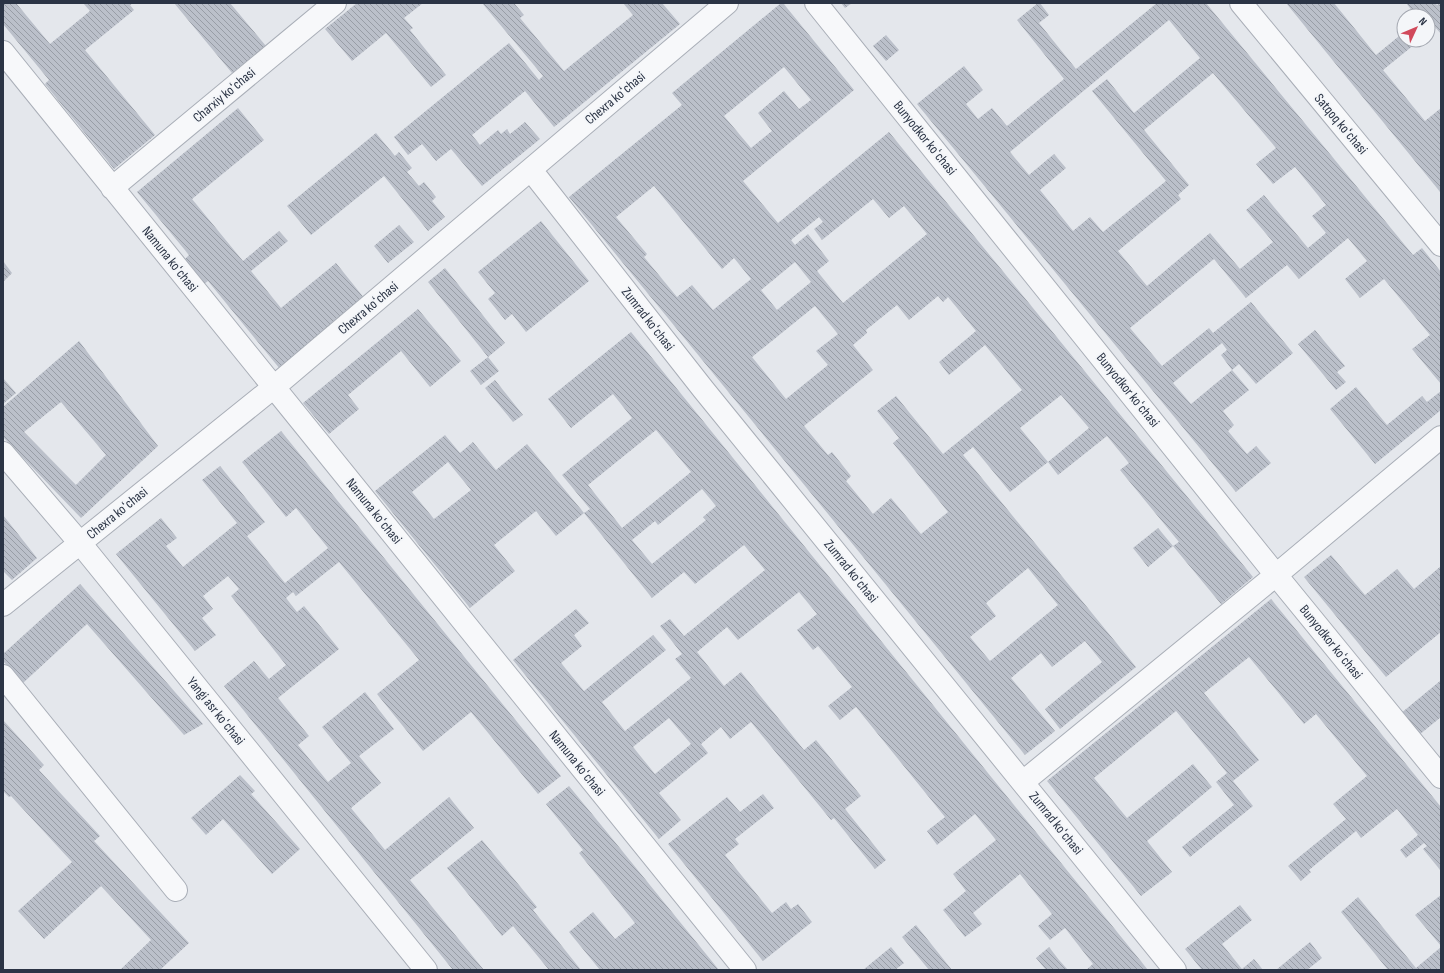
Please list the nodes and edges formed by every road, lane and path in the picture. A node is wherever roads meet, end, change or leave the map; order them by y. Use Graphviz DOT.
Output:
graph roads {
  1 [pos="335,3"];
  2 [pos="727,3"];
  3 [pos="816,3"];
  4 [pos="1241,3"];
  5 [pos="3,52"];
  6 [pos="530,170"];
  7 [pos="112,188"];
  8 [pos="1441,245"];
  9 [pos="274,387"];
  10 [pos="1441,438"];
  11 [pos="3,453"];
  12 [pos="80,543"];
  13 [pos="1276,575"];
  14 [pos="3,605"];
  15 [pos="3,676"];
  16 [pos="1441,777"];
  17 [pos="1023,782"];
  18 [pos="176,890"];
  19 [pos="426,970"];
  20 [pos="744,970"];
  21 [pos="1175,970"];
  1 -- 7 [label="street, Charxiy koʻchasi"];
  2 -- 6 [label="street, Chexra koʻchasi"];
  3 -- 13 [label="street, Bunyodkor koʻchasi"];
  4 -- 8 [label="street, Satqoq koʻchasi"];
  5 -- 7 [label="street, Namuna koʻchasi"];
  6 -- 9 [label="street, Chexra koʻchasi"];
  6 -- 17 [label="street, Zumrad koʻchasi"];
  7 -- 9 [label="street, Namuna koʻchasi"];
  9 -- 12 [label="street, Chexra koʻchasi"];
  9 -- 20 [label="street, Namuna koʻchasi"];
  10 -- 13 [label="street"];
  11 -- 12 [label="street, Yangi asr koʻchasi"];
  12 -- 14 [label="street, Chexra koʻchasi"];
  12 -- 19 [label="street, Yangi asr koʻchasi"];
  13 -- 16 [label="street, Bunyodkor koʻchasi"];
  13 -- 17 [label="street"];
  15 -- 18 [label="street"];
  17 -- 21 [label="street, Zumrad koʻchasi"];
}
